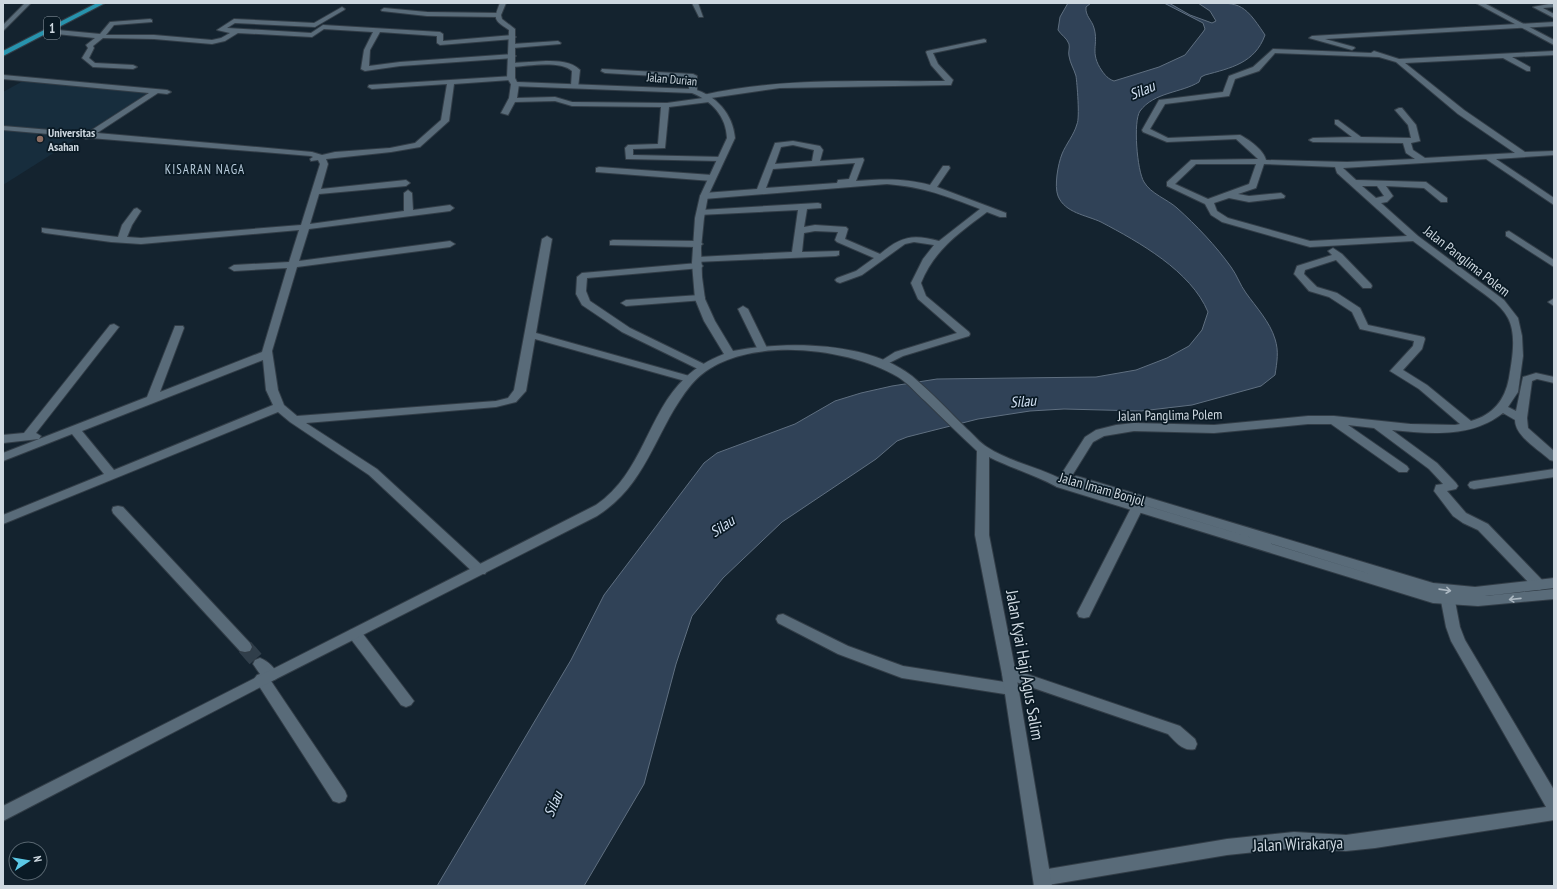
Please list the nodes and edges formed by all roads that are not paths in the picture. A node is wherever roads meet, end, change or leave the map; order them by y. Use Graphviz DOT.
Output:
graph roads {
  1 [pos="28,3"];
  2 [pos="102,3"];
  3 [pos="503,3"];
  4 [pos="694,3"];
  5 [pos="1479,3"];
  6 [pos="1554,5"];
  7 [pos="342,9"];
  8 [pos="384,10"];
  9 [pos="498,15"];
  10 [pos="701,16"];
  11 [pos="1554,16"];
  12 [pos="150,21"];
  13 [pos="1554,24"];
  14 [pos="315,25"];
  15 [pos="1519,26"];
  16 [pos="323,27"];
  17 [pos="3,29"];
  18 [pos="47,31"];
  19 [pos="237,31"];
  20 [pos="377,32"];
  21 [pos="102,36"];
  22 [pos="513,41"];
  23 [pos="984,41"];
  24 [pos="558,43"];
  25 [pos="1554,43"];
  26 [pos="1554,53"];
  27 [pos="3,54"];
  28 [pos="1381,55"];
  29 [pos="1505,56"];
  30 [pos="512,61"];
  31 [pos="1398,61"];
  32 [pos="133,67"];
  33 [pos="1527,69"];
  34 [pos="605,71"];
  35 [pos="3,77"];
  36 [pos="513,81"];
  37 [pos="451,82"];
  38 [pos="575,86"];
  39 [pos="372,87"];
  40 [pos="157,91"];
  41 [pos="693,91"];
  42 [pos="707,99"];
  43 [pos="512,100"];
  44 [pos="665,105"];
  45 [pos="1399,110"];
  46 [pos="505,114"];
  47 [pos="1338,122"];
  48 [pos="3,128"];
  49 [pos="3,133"];
  50 [pos="90,138"];
  51 [pos="1313,140"];
  52 [pos="1360,140"];
  53 [pos="1407,141"];
  54 [pos="1554,153"];
  55 [pos="1524,155"];
  56 [pos="1488,157"];
  57 [pos="720,159"];
  58 [pos="320,160"];
  59 [pos="1424,161"];
  60 [pos="1261,162"];
  61 [pos="815,164"];
  62 [pos="1341,165"];
  63 [pos="770,167"];
  64 [pos="946,168"];
  65 [pos="599,170"];
  66 [pos="712,178"];
  67 [pos="406,182"];
  68 [pos="1353,183"];
  69 [pos="1380,184"];
  70 [pos="932,188"];
  71 [pos="761,190"];
  72 [pos="317,192"];
  73 [pos="408,192"];
  74 [pos="1228,195"];
  75 [pos="704,196"];
  76 [pos="1281,196"];
  77 [pos="1444,200"];
  78 [pos="1372,201"];
  79 [pos="1554,202"];
  80 [pos="1209,203"];
  81 [pos="818,206"];
  82 [pos="450,208"];
  83 [pos="803,208"];
  84 [pos="987,208"];
  85 [pos="137,211"];
  86 [pos="701,213"];
  87 [pos="409,214"];
  88 [pos="1003,215"];
  89 [pos="306,227"];
  90 [pos="45,230"];
  91 [pos="799,233"];
  92 [pos="1509,234"];
  93 [pos="1415,238"];
  94 [pos="547,239"];
  95 [pos="120,240"];
  96 [pos="613,243"];
  97 [pos="450,244"];
  98 [pos="698,244"];
  99 [pos="940,244"];
  100 [pos="1325,244"];
  101 [pos="836,253"];
  102 [pos="797,255"];
  103 [pos="1339,256"];
  104 [pos="881,258"];
  105 [pos="698,263"];
  106 [pos="294,264"];
  107 [pos="1554,264"];
  108 [pos="234,268"];
  109 [pos="840,280"];
  110 [pos="1367,286"];
  111 [pos="700,298"];
  112 [pos="626,303"];
  113 [pos="743,309"];
  114 [pos="114,327"];
  115 [pos="179,328"];
  116 [pos="529,334"];
  117 [pos="762,348"];
  118 [pos="267,354"];
  119 [pos="730,356"];
  120 [pos="882,364"];
  121 [pos="702,368"];
  122 [pos="689,379"];
  123 [pos="1554,380"];
  124 [pos="152,398"];
  125 [pos="279,407"];
  126 [pos="1502,408"];
  127 [pos="1521,418"];
  128 [pos="294,420"];
  129 [pos="1334,420"];
  130 [pos="1377,424"];
  131 [pos="1470,426"];
  132 [pos="74,429"];
  133 [pos="58,435"];
  134 [pos="27,437"];
  135 [pos="3,439"];
  136 [pos="983,450"];
  137 [pos="3,457"];
  138 [pos="1554,457"];
  139 [pos="1403,469"];
  140 [pos="1554,473"];
  141 [pos="112,476"];
  142 [pos="1063,480"];
  143 [pos="1474,485"];
  144 [pos="1145,507"];
  145 [pos="118,510"];
  146 [pos="3,520"];
  147 [pos="480,570"];
  148 [pos="1554,583"];
  149 [pos="1539,584"];
  150 [pos="1554,594"];
  151 [pos="1448,601"];
  152 [pos="1084,613"];
  153 [pos="783,620"];
  154 [pos="356,634"];
  155 [pos="245,647"];
  156 [pos="264,673"];
  157 [pos="1010,681"];
  158 [pos="406,701"];
  159 [pos="1189,744"];
  160 [pos="339,796"];
  161 [pos="1554,805"];
  162 [pos="1554,813"];
  163 [pos="3,814"];
  164 [pos="1042,882"];
  1 -- 17 [label="street"];
  2 -- 18 [label="highway, 1"];
  3 -- 9 [label="street"];
  4 -- 10 [label="street"];
  5 -- 15 [label="street"];
  6 -- 11 [label="street"];
  7 -- 14 [label="street"];
  8 -- 9 [label="street"];
  9 -- 22 [label="street"];
  12 -- 21 [label="street"];
  13 -- 15 [label="street"];
  14 -- 16 [label="street"];
  14 -- 19 [label="street"];
  15 -- 25 [label="street"];
  15 -- 28 [label="street"];
  16 -- 19 [label="street"];
  16 -- 20 [label="street"];
  18 -- 21 [label="street"];
  18 -- 27 [label="highway, 1"];
  19 -- 21 [label="street"];
  20 -- 22 [label="street"];
  20 -- 30 [label="street"];
  21 -- 32 [label="street"];
  22 -- 24 [label="street"];
  22 -- 30 [label="street"];
  23 -- 42 [label="street"];
  26 -- 29 [label="street"];
  28 -- 31 [label="street"];
  28 -- 60 [label="street"];
  29 -- 31 [label="street"];
  29 -- 33 [label="street"];
  30 -- 36 [label="street"];
  30 -- 38 [label="street"];
  31 -- 55 [label="street"];
  34 -- 41 [label="street"];
  35 -- 40 [label="street"];
  36 -- 37 [label="street, Jalan Durian"];
  36 -- 38 [label="street, Jalan Durian"];
  36 -- 43 [label="street"];
  37 -- 39 [label="street, Jalan Durian"];
  37 -- 58 [label="street"];
  38 -- 41 [label="street, Jalan Durian"];
  40 -- 50 [label="street"];
  40 -- 50 [label="street"];
  41 -- 42 [label="street, Jalan Durian"];
  42 -- 44 [label="street"];
  42 -- 57 [label="street, Jalan Durian"];
  43 -- 44 [label="street"];
  43 -- 46 [label="street"];
  44 -- 57 [label="street"];
  45 -- 53 [label="street"];
  47 -- 52 [label="street"];
  48 -- 50 [label="street"];
  49 -- 50 [label="street"];
  50 -- 58 [label="street"];
  51 -- 52 [label="street"];
  52 -- 53 [label="street"];
  53 -- 59 [label="street"];
  54 -- 55 [label="street"];
  55 -- 56 [label="street"];
  56 -- 59 [label="street"];
  56 -- 79 [label="street"];
  57 -- 66 [label="street, Jalan Durian"];
  58 -- 72 [label="street"];
  59 -- 62 [label="street"];
  60 -- 62 [label="street"];
  60 -- 74 [label="street"];
  60 -- 80 [label="street"];
  61 -- 63 [label="street"];
  61 -- 63 [label="street"];
  61 -- 71 [label="street"];
  62 -- 68 [label="street, Jalan Panglima Polem"];
  63 -- 71 [label="street"];
  64 -- 70 [label="street"];
  65 -- 66 [label="street"];
  66 -- 75 [label="street, Jalan Durian"];
  67 -- 72 [label="street"];
  68 -- 69 [label="street"];
  68 -- 78 [label="street, Jalan Panglima Polem"];
  69 -- 77 [label="street"];
  69 -- 78 [label="street"];
  70 -- 71 [label="street"];
  70 -- 84 [label="street"];
  71 -- 75 [label="street"];
  72 -- 89 [label="street"];
  73 -- 87 [label="street"];
  74 -- 76 [label="street"];
  74 -- 80 [label="street"];
  75 -- 86 [label="street, Jalan Durian"];
  78 -- 93 [label="street, Jalan Panglima Polem"];
  80 -- 100 [label="street"];
  81 -- 83 [label="street"];
  82 -- 87 [label="street"];
  83 -- 86 [label="street"];
  83 -- 91 [label="street"];
  84 -- 88 [label="street"];
  84 -- 99 [label="street"];
  85 -- 95 [label="street"];
  86 -- 98 [label="street, Jalan Durian"];
  87 -- 89 [label="street"];
  89 -- 95 [label="street"];
  89 -- 106 [label="street"];
  90 -- 95 [label="street"];
  91 -- 102 [label="street"];
  91 -- 104 [label="street"];
  92 -- 107 [label="street"];
  93 -- 100 [label="street"];
  93 -- 126 [label="street, Jalan Panglima Polem"];
  94 -- 116 [label="street"];
  96 -- 98 [label="street"];
  97 -- 106 [label="street"];
  98 -- 105 [label="street, Jalan Durian"];
  99 -- 104 [label="street"];
  99 -- 120 [label="street"];
  100 -- 103 [label="street"];
  101 -- 102 [label="street"];
  102 -- 105 [label="street"];
  103 -- 110 [label="street"];
  103 -- 131 [label="street"];
  104 -- 109 [label="street"];
  105 -- 111 [label="street, Jalan Durian"];
  105 -- 121 [label="street"];
  106 -- 108 [label="street"];
  106 -- 118 [label="street"];
  111 -- 112 [label="street"];
  111 -- 119 [label="street, Jalan Durian"];
  113 -- 117 [label="street"];
  114 -- 134 [label="street"];
  115 -- 124 [label="street"];
  116 -- 122 [label="street"];
  116 -- 128 [label="street"];
  117 -- 119 [label="street, Jalan Imam Bonjol"];
  117 -- 120 [label="street, Jalan Imam Bonjol"];
  118 -- 124 [label="street"];
  118 -- 125 [label="street"];
  119 -- 121 [label="street, Jalan Imam Bonjol"];
  120 -- 136 [label="street, Jalan Imam Bonjol"];
  121 -- 122 [label="street, Jalan Imam Bonjol"];
  122 -- 147 [label="street, Jalan Imam Bonjol"];
  123 -- 127 [label="street"];
  124 -- 132 [label="street"];
  125 -- 128 [label="street"];
  125 -- 141 [label="street"];
  126 -- 127 [label="street"];
  126 -- 131 [label="street, Jalan Panglima Polem"];
  127 -- 138 [label="street"];
  128 -- 147 [label="street"];
  129 -- 130 [label="street, Jalan Panglima Polem"];
  129 -- 139 [label="street"];
  129 -- 142 [label="street, Jalan Panglima Polem"];
  130 -- 131 [label="street, Jalan Panglima Polem"];
  130 -- 149 [label="street"];
  132 -- 133 [label="street"];
  132 -- 141 [label="street"];
  133 -- 134 [label="street"];
  133 -- 137 [label="street"];
  134 -- 135 [label="street"];
  136 -- 142 [label="street, Jalan Imam Bonjol"];
  136 -- 157 [label="street, Jalan Kyai Haji Agus Salim"];
  140 -- 143 [label="street"];
  141 -- 146 [label="street"];
  142 -- 144 [label="street, Jalan Imam Bonjol"];
  144 -- 149 [label="street, Jalan Imam Bonjol, one-way"];
  144 -- 151 [label="street, Jalan Imam Bonjol"];
  144 -- 152 [label="street"];
  145 -- 155 [label="street"];
  147 -- 154 [label="street, Jalan Imam Bonjol"];
  148 -- 149 [label="street, Jalan Imam Bonjol"];
  150 -- 151 [label="street, Jalan Imam Bonjol, one-way"];
  151 -- 161 [label="street"];
  153 -- 157 [label="street"];
  154 -- 156 [label="street, Jalan Imam Bonjol"];
  154 -- 158 [label="street"];
  156 -- 160 [label="street"];
  156 -- 163 [label="street, Jalan Imam Bonjol"];
  157 -- 159 [label="street"];
  157 -- 164 [label="street, Jalan Kyai Haji Agus Salim"];
  162 -- 164 [label="street, Jalan Wirakarya"];
}
